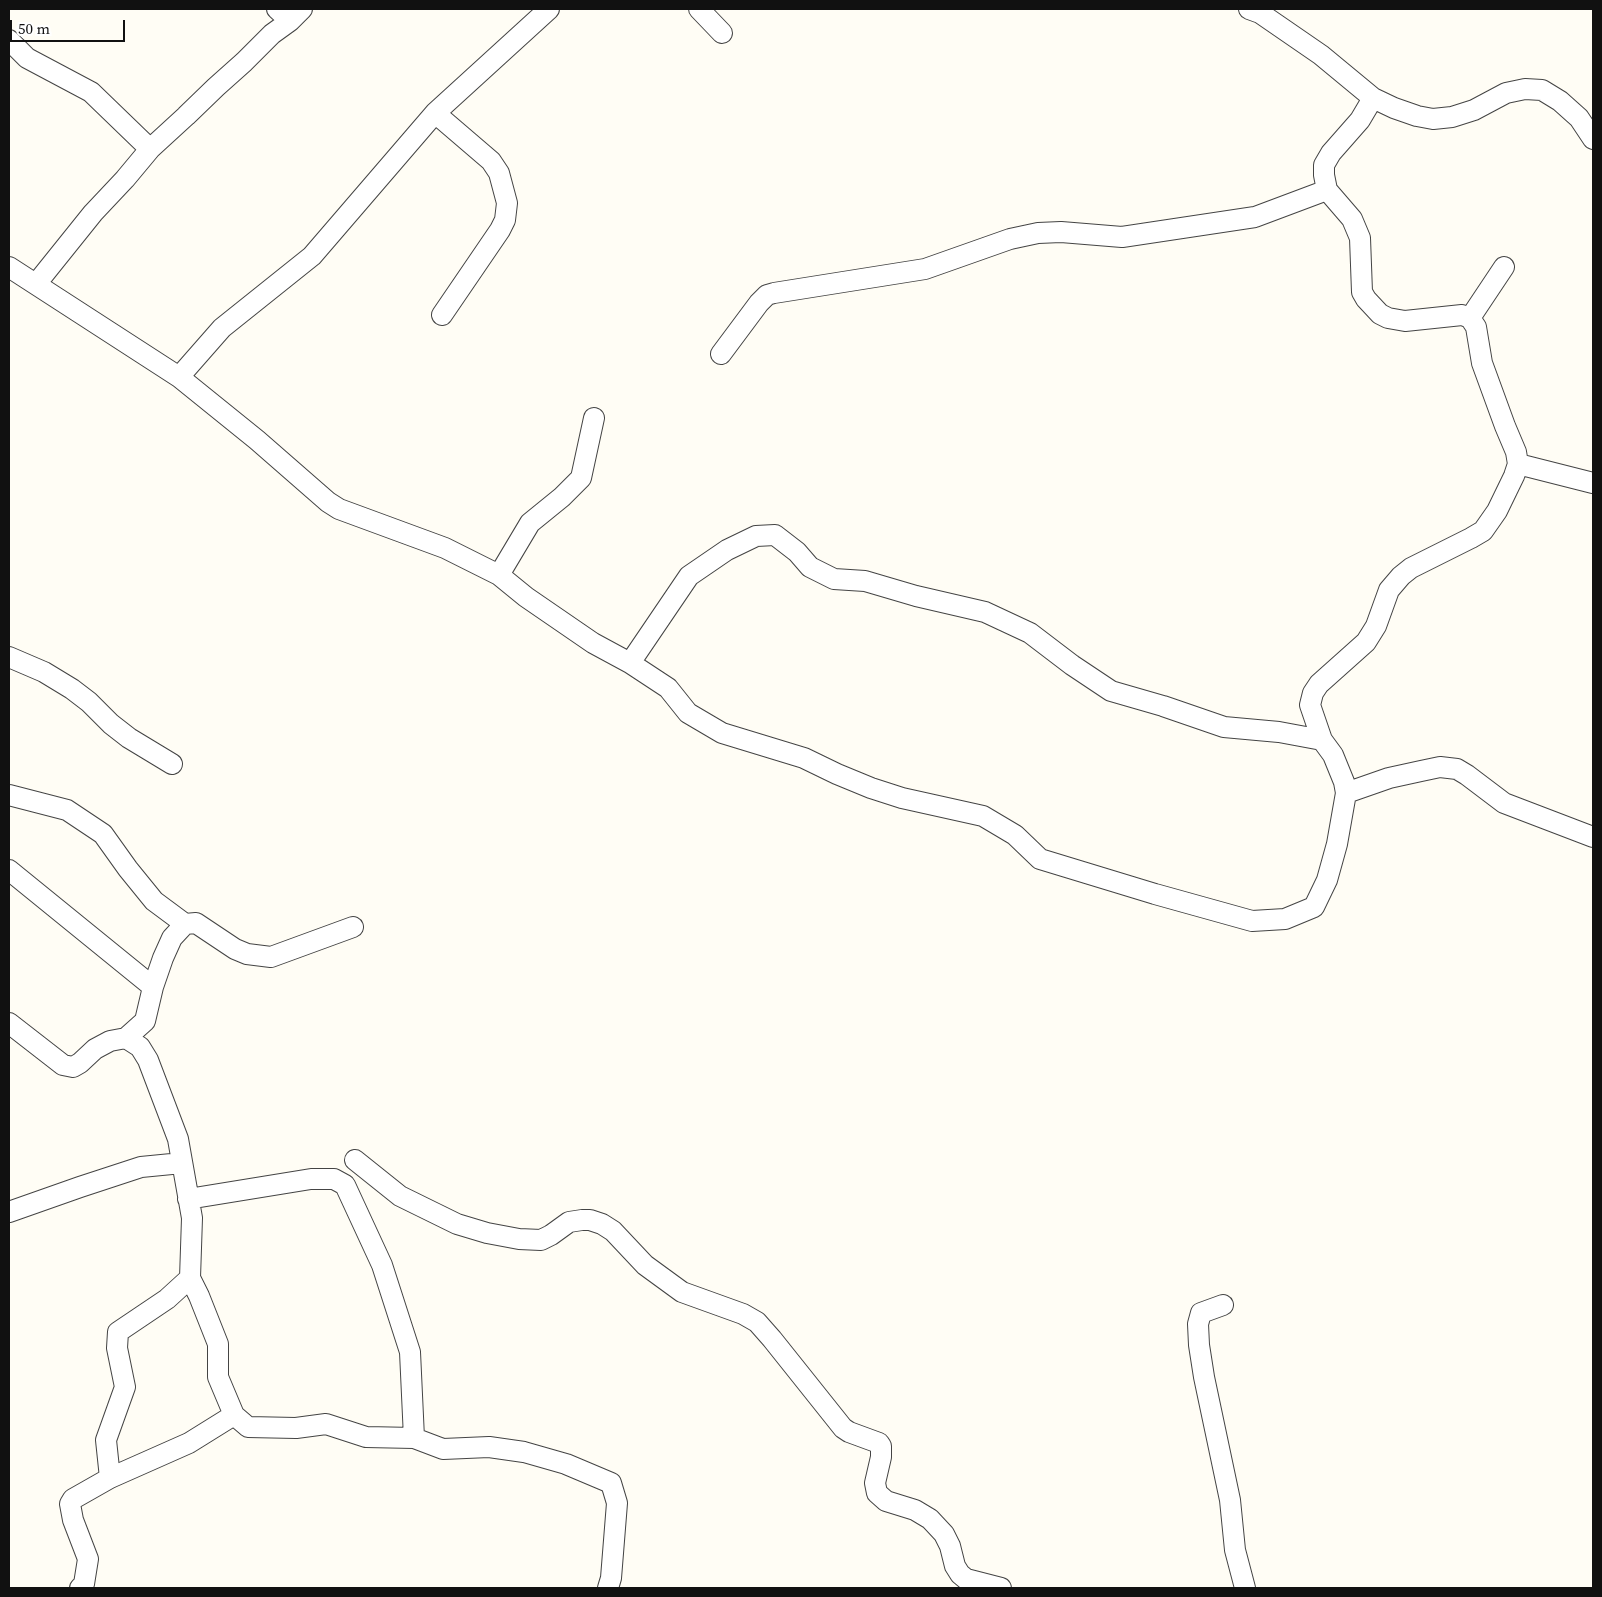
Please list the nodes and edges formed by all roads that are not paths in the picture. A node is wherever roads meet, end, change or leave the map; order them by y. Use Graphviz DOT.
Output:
graph roads {
  1 [pos="549,9"];
  2 [pos="699,9"];
  3 [pos="1249,9"];
  4 [pos="289,13"];
  5 [pos="722,33"];
  6 [pos="9,40"];
  7 [pos="1373,98"];
  8 [pos="435,113"];
  9 [pos="1593,139"];
  10 [pos="150,149"];
  11 [pos="1327,190"];
  12 [pos="9,267"];
  13 [pos="1504,267"];
  14 [pos="36,284"];
  15 [pos="442,315"];
  16 [pos="1470,318"];
  17 [pos="721,354"];
  18 [pos="179,377"];
  19 [pos="594,418"];
  20 [pos="1518,464"];
  21 [pos="1593,483"];
  22 [pos="499,574"];
  23 [pos="9,657"];
  24 [pos="630,663"];
  25 [pos="1322,740"];
  26 [pos="172,764"];
  27 [pos="1346,793"];
  28 [pos="9,794"];
  29 [pos="1593,837"];
  30 [pos="9,870"];
  31 [pos="185,924"];
  32 [pos="353,927"];
  33 [pos="153,987"];
  34 [pos="9,1023"];
  35 [pos="126,1038"];
  36 [pos="355,1160"];
  37 [pos="182,1163"];
  38 [pos="188,1199"];
  39 [pos="9,1212"];
  40 [pos="190,1278"];
  41 [pos="1223,1305"];
  42 [pos="234,1415"];
  43 [pos="414,1438"];
  44 [pos="110,1478"];
  45 [pos="80,1588"];
  46 [pos="608,1588"];
  47 [pos="1001,1588"];
  48 [pos="1245,1588"];
  1 -- 8 [label="street"];
  2 -- 5 [label="street"];
  3 -- 7 [label="street"];
  4 -- 10 [label="street"];
  6 -- 10 [label="street"];
  7 -- 9 [label="street"];
  7 -- 11 [label="street"];
  8 -- 15 [label="street"];
  8 -- 18 [label="street"];
  10 -- 14 [label="street"];
  11 -- 16 [label="street"];
  11 -- 17 [label="street"];
  12 -- 14 [label="street"];
  13 -- 16 [label="street"];
  14 -- 18 [label="street"];
  16 -- 20 [label="street"];
  18 -- 22 [label="street"];
  19 -- 22 [label="street"];
  20 -- 21 [label="street"];
  20 -- 25 [label="street"];
  22 -- 24 [label="street"];
  23 -- 26 [label="street"];
  24 -- 25 [label="street"];
  24 -- 27 [label="street"];
  25 -- 27 [label="street"];
  27 -- 29 [label="street"];
  28 -- 31 [label="street"];
  30 -- 33 [label="street"];
  31 -- 32 [label="street"];
  31 -- 33 [label="street"];
  33 -- 35 [label="street"];
  34 -- 35 [label="street"];
  35 -- 37 [label="street"];
  36 -- 47 [label="street"];
  37 -- 38 [label="street"];
  37 -- 39 [label="street"];
  38 -- 40 [label="street"];
  38 -- 43 [label="street"];
  40 -- 42 [label="street"];
  40 -- 44 [label="street"];
  41 -- 48 [label="street"];
  42 -- 43 [label="street"];
  42 -- 44 [label="street"];
  43 -- 46 [label="street"];
  44 -- 45 [label="street"];
}
